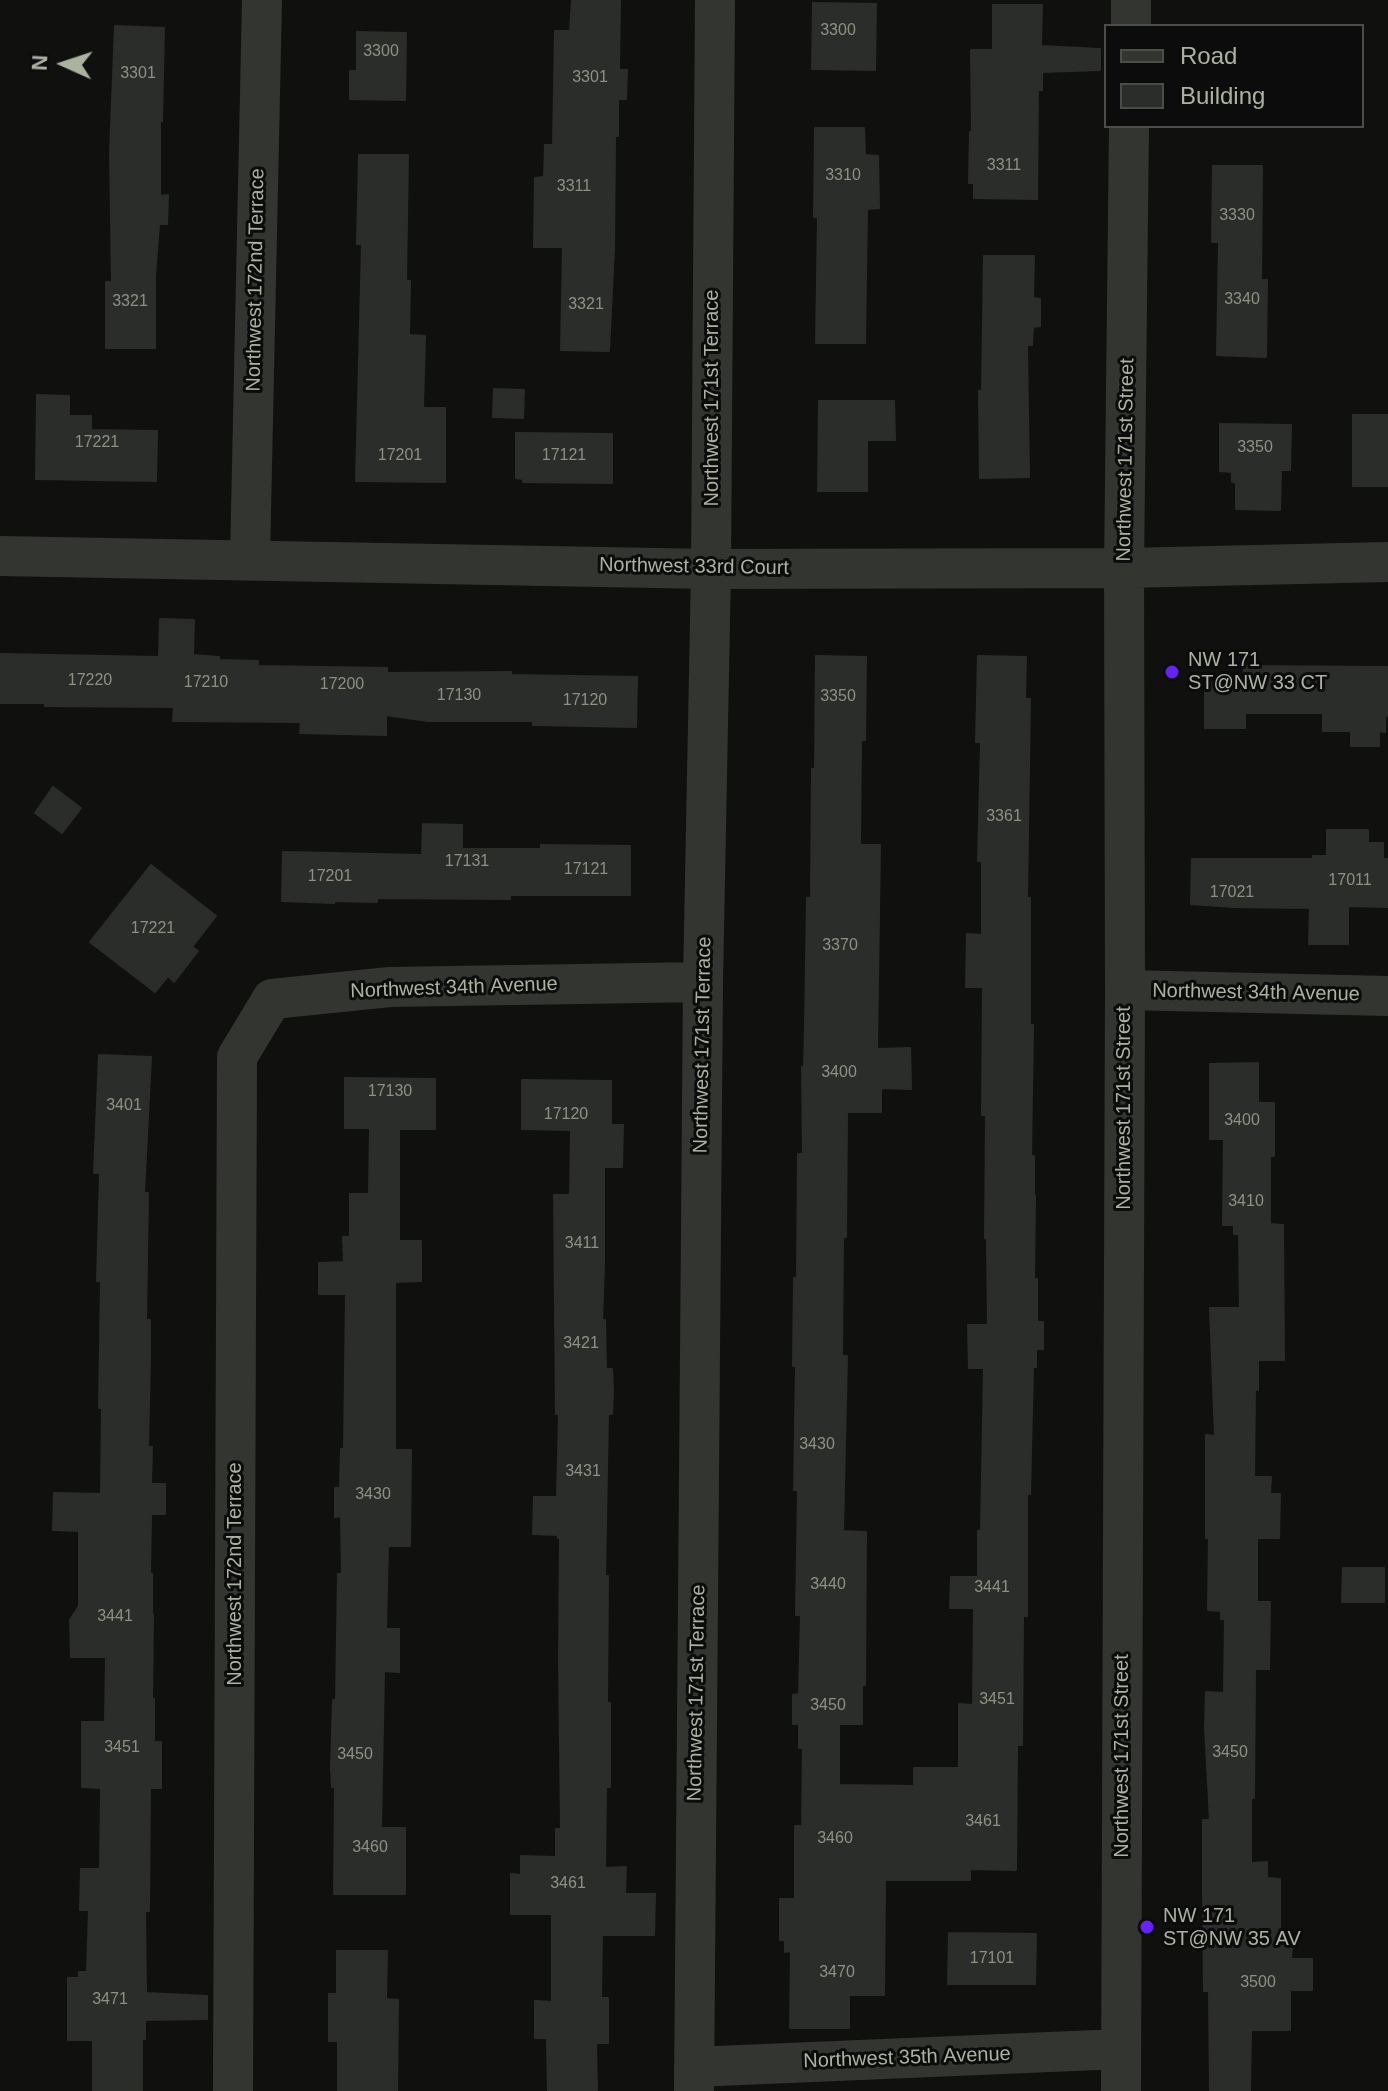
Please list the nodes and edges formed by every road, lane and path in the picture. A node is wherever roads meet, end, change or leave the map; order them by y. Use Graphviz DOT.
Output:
graph roads {
  1 [pos="262,0"];
  2 [pos="715,0"];
  3 [pos="1131,0"];
  4 [pos="1131,24"];
  5 [pos="1129,128"];
  6 [pos="0,556"];
  7 [pos="250,559"];
  8 [pos="1388,562"];
  9 [pos="1124,568"];
  10 [pos="711,569"];
  11 [pos="703,982"];
  12 [pos="1125,990"];
  13 [pos="1388,996"];
  14 [pos="237,1057"];
  15 [pos="1121,2049"];
  16 [pos="694,2079"];
  17 [pos="233,2091"];
  18 [pos="1121,2091"];
  1 -- 7 [label="street, Northwest 172nd Terrace"];
  2 -- 10 [label="street, Northwest 171st Terrace"];
  3 -- 4 [label="street"];
  5 -- 9 [label="street, Northwest 171st Street"];
  6 -- 7 [label="street, Northwest 33rd Court"];
  7 -- 10 [label="street, Northwest 33rd Court"];
  8 -- 9 [label="street, Northwest 33rd Court"];
  9 -- 10 [label="street, Northwest 33rd Court"];
  9 -- 12 [label="street, Northwest 171st Street"];
  10 -- 11 [label="street, Northwest 171st Terrace"];
  11 -- 14 [label="street, Northwest 34th Avenue"];
  11 -- 16 [label="street, Northwest 171st Terrace"];
  12 -- 13 [label="street, Northwest 34th Avenue"];
  12 -- 15 [label="street, Northwest 171st Street"];
  14 -- 17 [label="street, Northwest 172nd Terrace"];
  15 -- 16 [label="street, Northwest 35th Avenue"];
  15 -- 18 [label="street, Northwest 171st Street"];
}
